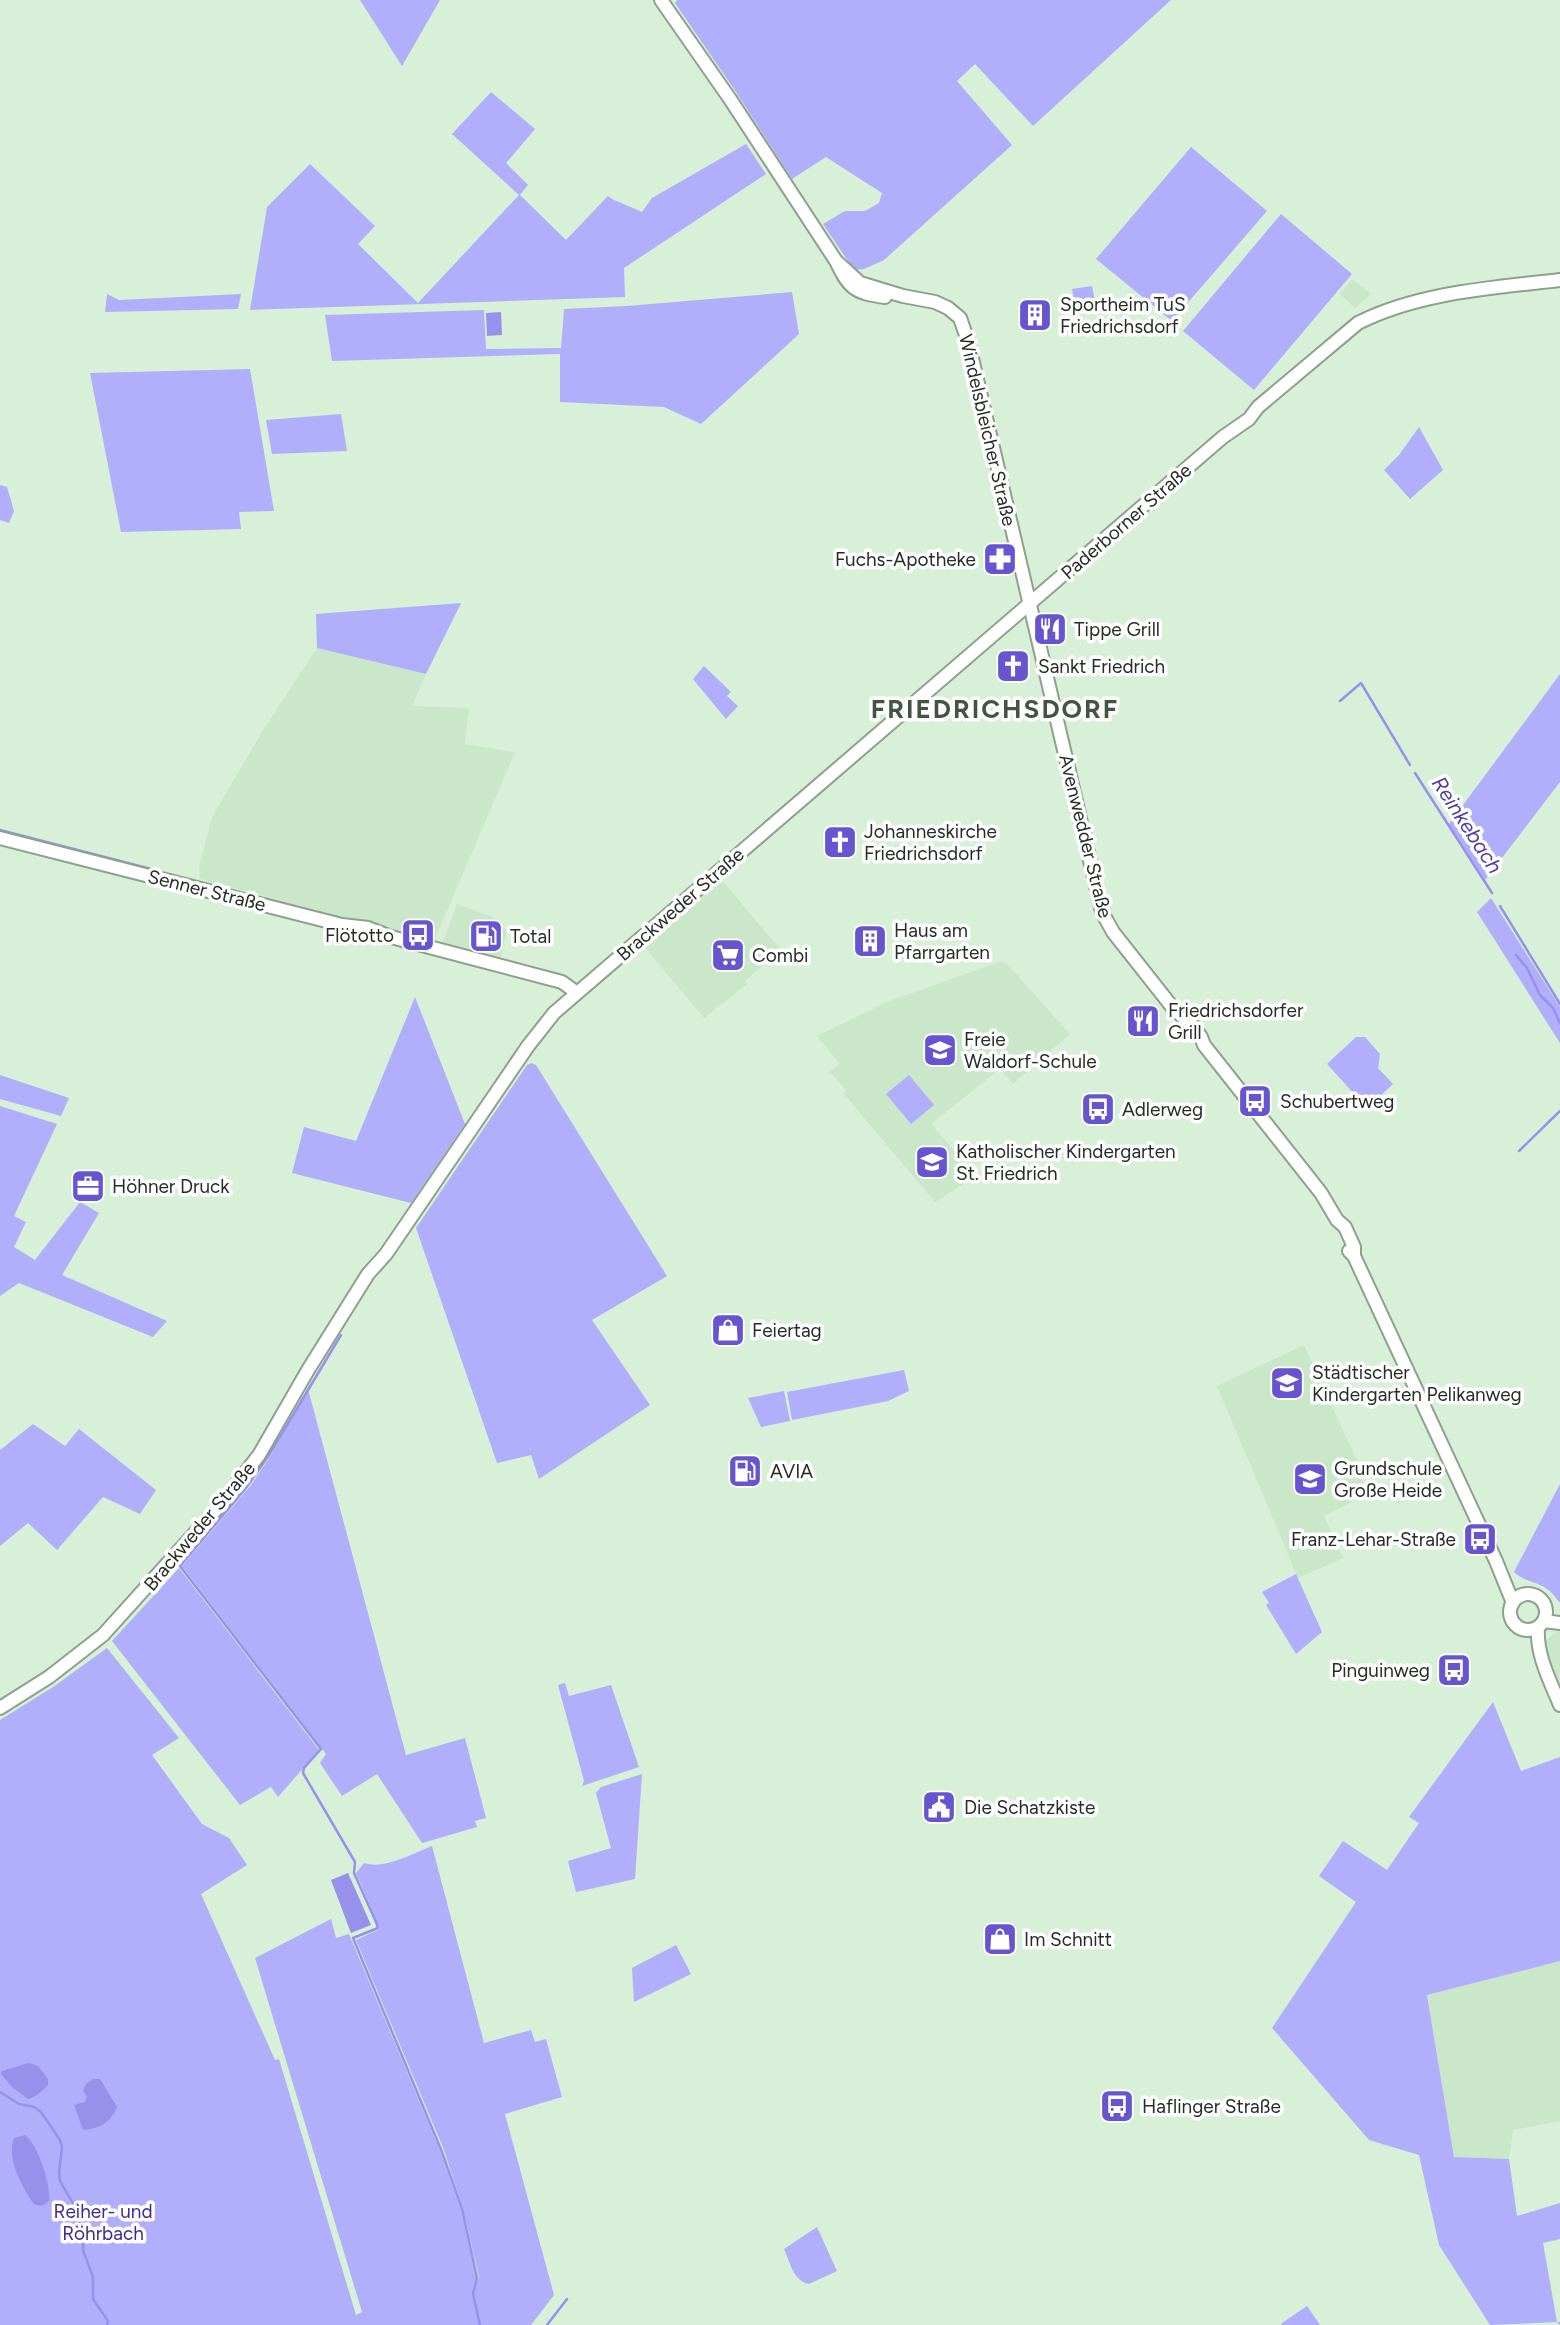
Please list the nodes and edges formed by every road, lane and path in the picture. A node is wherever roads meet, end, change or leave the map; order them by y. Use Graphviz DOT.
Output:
graph roads {
  1 [pos="660,0"];
  2 [pos="1560,280"];
  3 [pos="1029,605"];
  4 [pos="0,838"];
  5 [pos="577,993"];
  6 [pos="1496,1561"];
  7 [pos="1525,1594"];
  8 [pos="1513,1603"];
  9 [pos="1560,1615"];
  10 [pos="1543,1619"];
  11 [pos="1560,1623"];
  12 [pos="1523,1629"];
  13 [pos="1544,1665"];
  14 [pos="1560,1705"];
  15 [pos="0,1708"];
  1 -- 3 [label="main road, Windelsbleicher Straße"];
  2 -- 3 [label="main road, Paderborner Straße"];
  3 -- 5 [label="main road, Brackweder Straße"];
  3 -- 6 [label="main road, Avenwedder Straße"];
  4 -- 5 [label="main road, Senner Straße"];
  5 -- 15 [label="main road, Brackweder Straße"];
  6 -- 7 [label="main road, Avenwedder Straße"];
  6 -- 8 [label="main road, Avenwedder Straße"];
  7 -- 8 [label="main road"];
  7 -- 10 [label="main road"];
  8 -- 12 [label="main road"];
  9 -- 10 [label="main road"];
  10 -- 11 [label="main road"];
  10 -- 12 [label="main road"];
  10 -- 13 [label="main road"];
  12 -- 13 [label="main road"];
  13 -- 14 [label="main road"];
}
